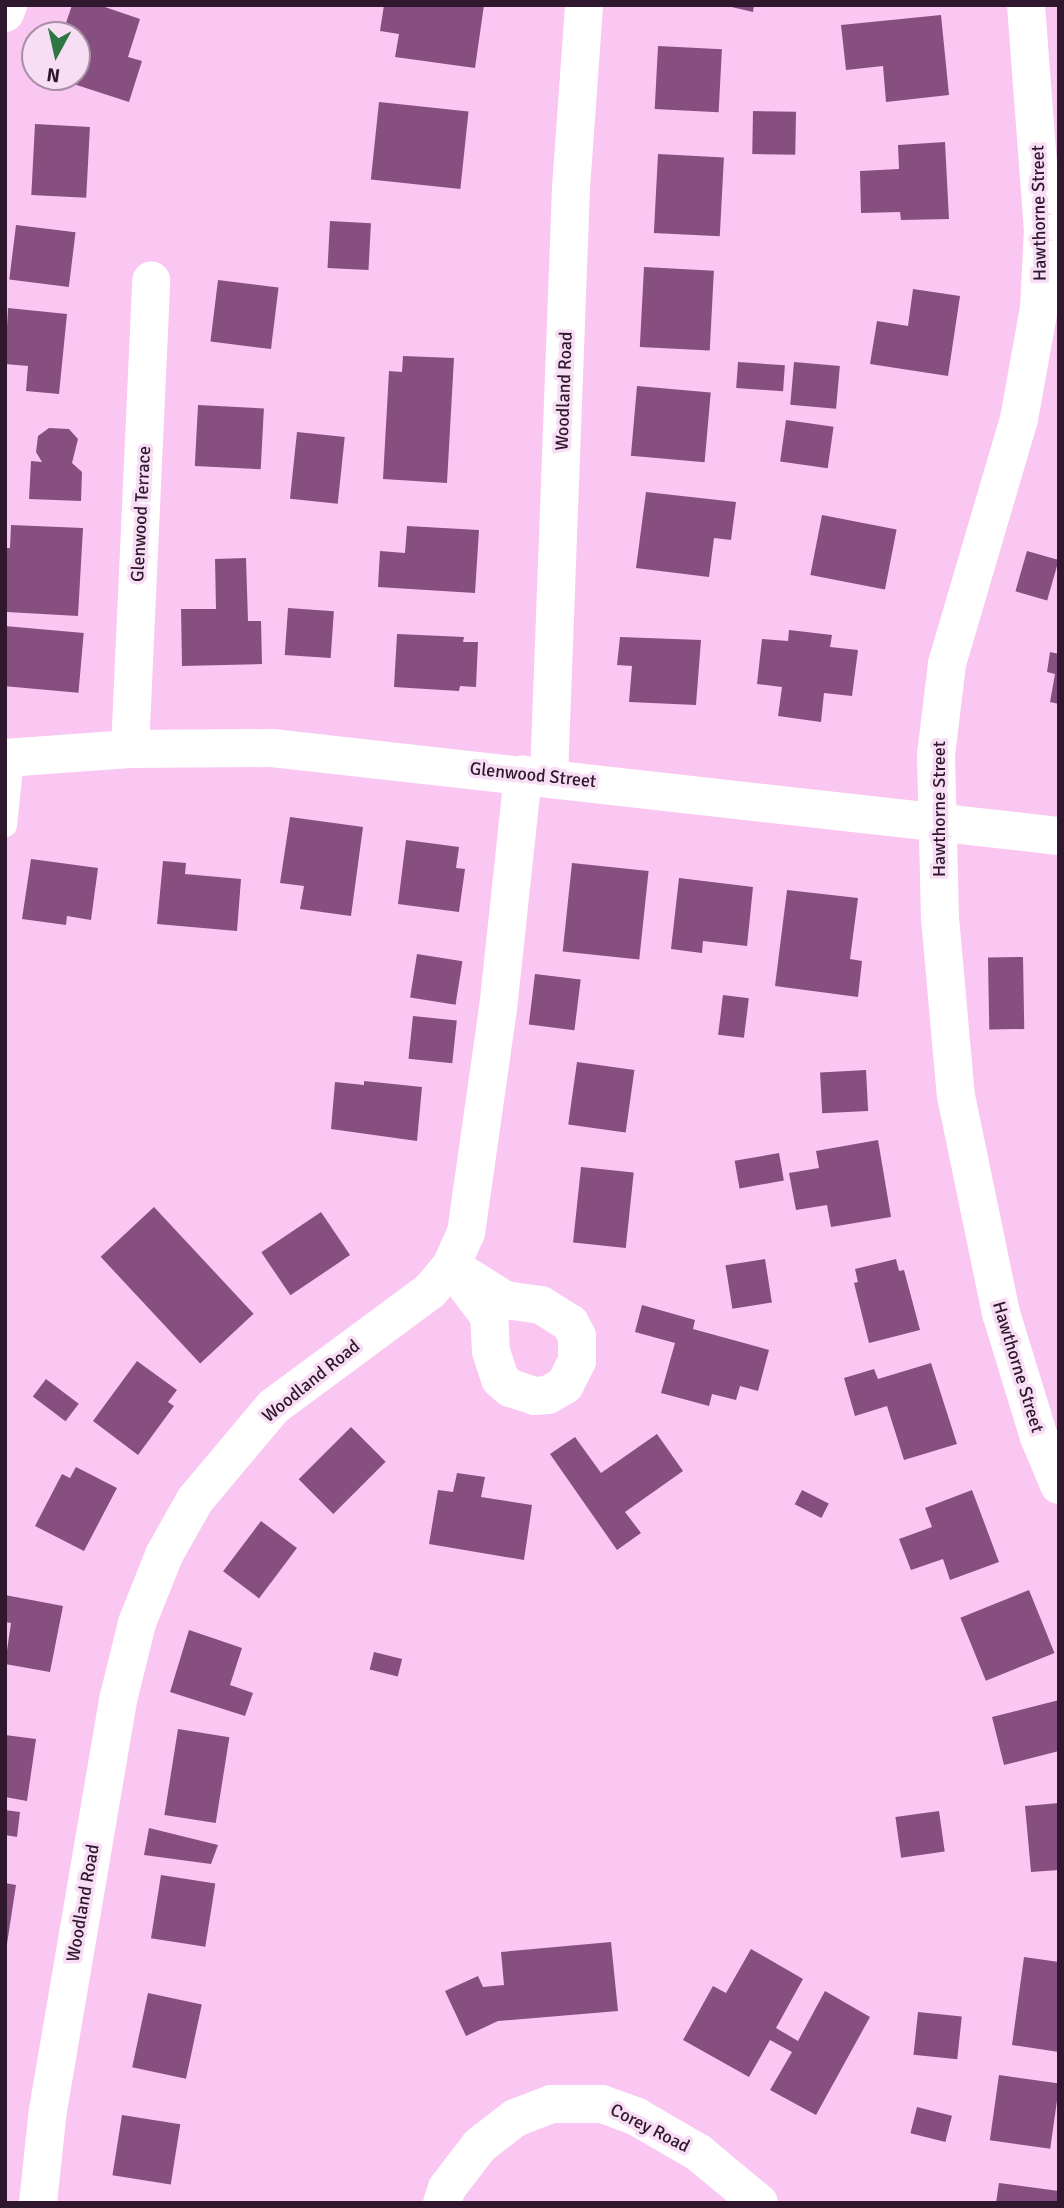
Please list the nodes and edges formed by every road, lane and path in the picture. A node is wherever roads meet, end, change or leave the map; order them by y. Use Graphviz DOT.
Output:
graph roads {
  1 [pos="8,5"];
  2 [pos="584,5"];
  3 [pos="1026,5"];
  4 [pos="5,13"];
  5 [pos="151,280"];
  6 [pos="130,749"];
  7 [pos="9,758"];
  8 [pos="536,775"];
  9 [pos="939,821"];
  10 [pos="5,825"];
  11 [pos="1059,836"];
  12 [pos="1059,1485"];
  13 [pos="38,2203"];
  14 [pos="442,2203"];
  15 [pos="758,2203"];
  1 -- 4 [label="street"];
  2 -- 8 [label="street, Woodland Road"];
  3 -- 9 [label="street, Hawthorne Street"];
  5 -- 6 [label="street, Glenwood Terrace"];
  6 -- 7 [label="street, Glenwood Street"];
  6 -- 8 [label="street, Glenwood Street"];
  7 -- 10 [label="lane"];
  8 -- 9 [label="street, Glenwood Street"];
  8 -- 13 [label="street, Woodland Road"];
  9 -- 11 [label="street, Glenwood Street"];
  9 -- 12 [label="street, Hawthorne Street"];
  14 -- 15 [label="street, Corey Road"];
}
